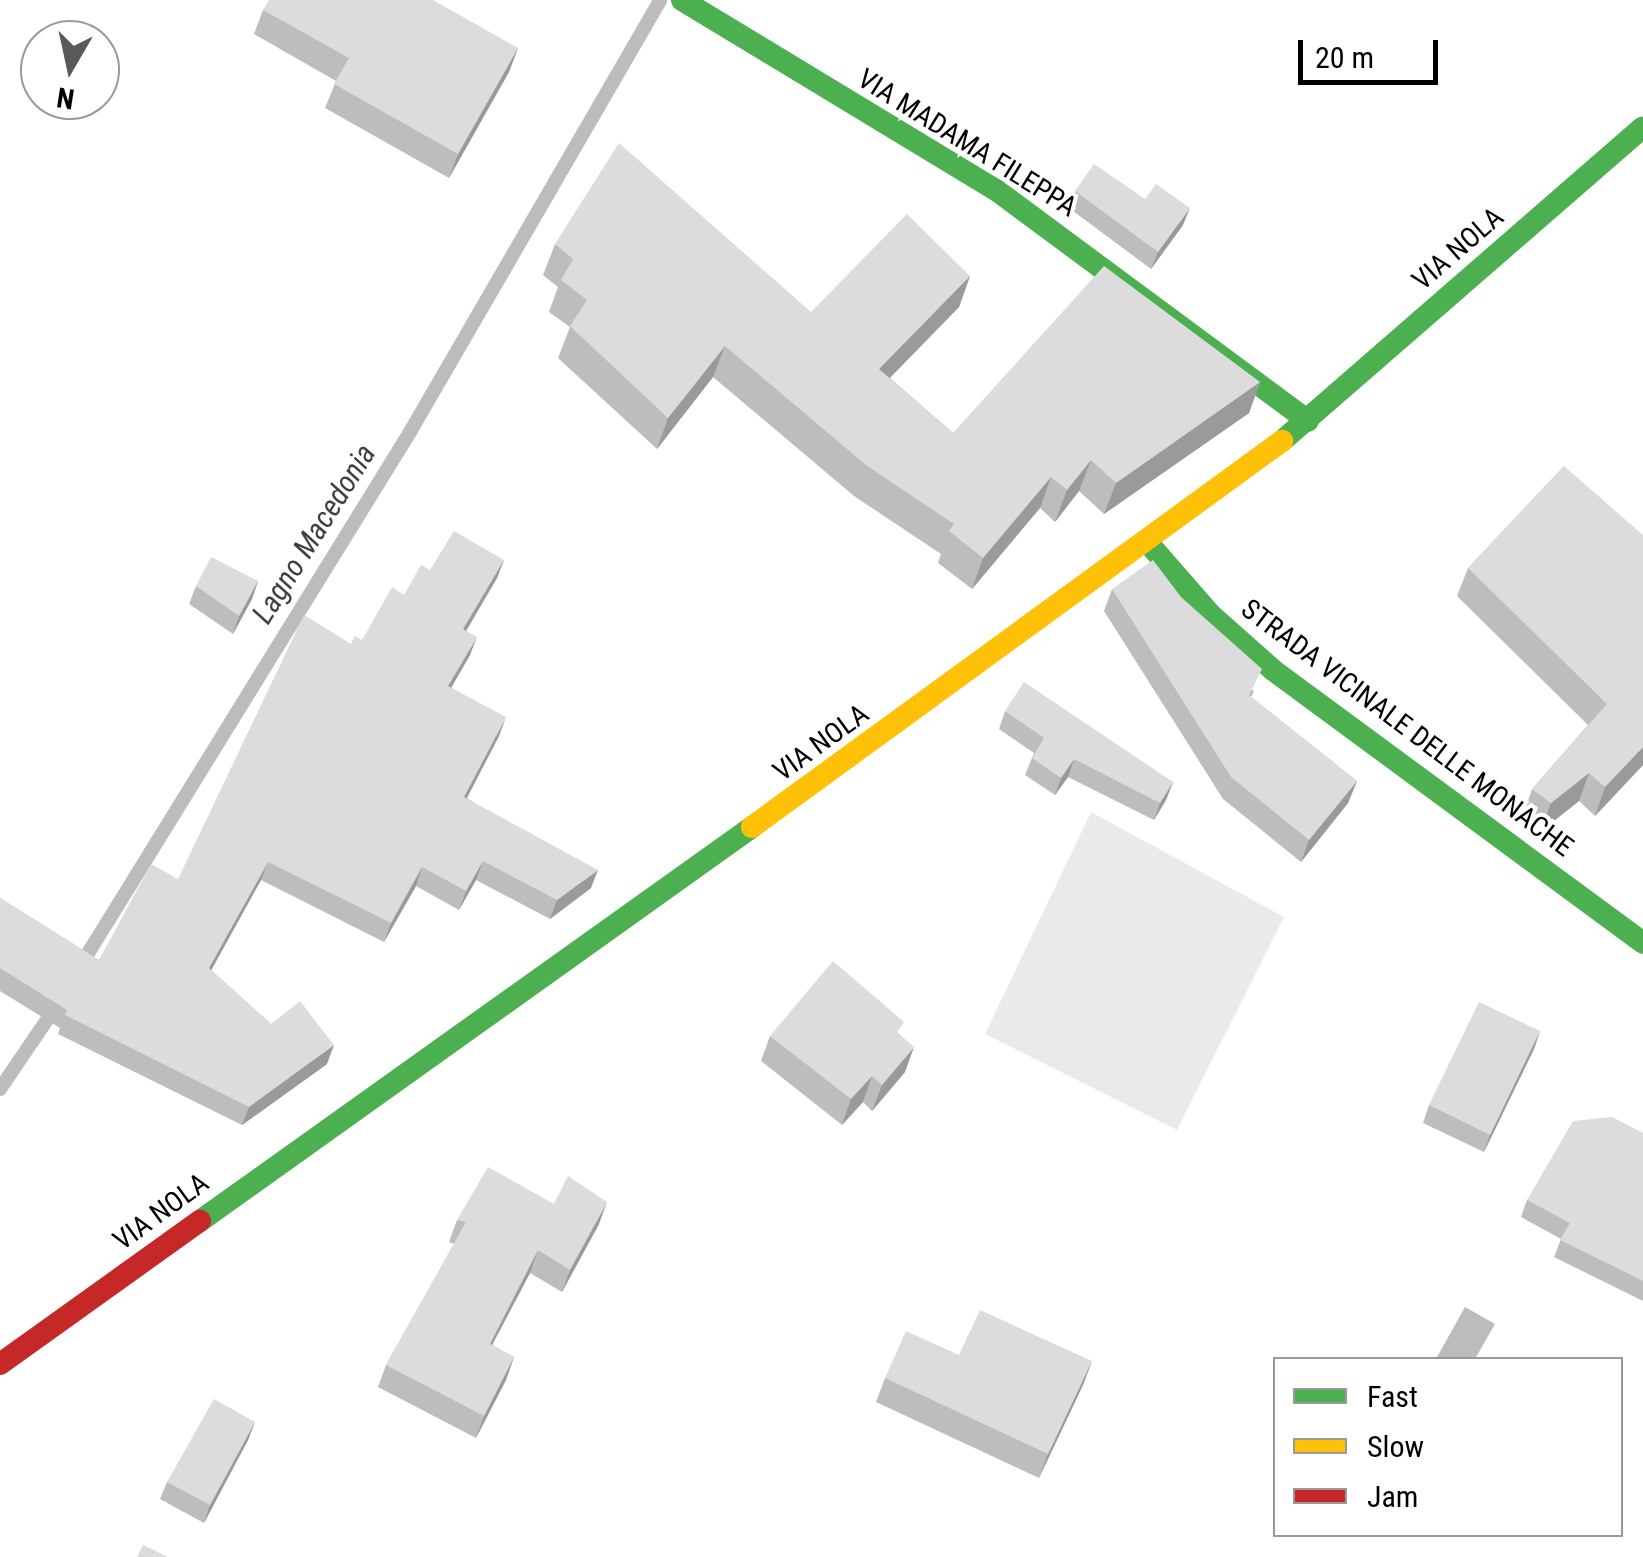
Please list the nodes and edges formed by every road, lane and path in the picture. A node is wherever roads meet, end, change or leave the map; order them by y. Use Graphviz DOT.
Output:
graph roads {
  1 [pos="682,0"];
  2 [pos="1643,127"];
  3 [pos="1308,421"];
  4 [pos="1149,544"];
  5 [pos="1643,943"];
  6 [pos="0,1364"];
  1 -- 3 [label="street, VIA MADAMA FILEPPA"];
  2 -- 3 [label="street, VIA NOLA"];
  3 -- 4 [label="street, VIA NOLA"];
  4 -- 5 [label="street, STRADA VICINALE DELLE MONACHE"];
  4 -- 6 [label="street, VIA NOLA"];
}
